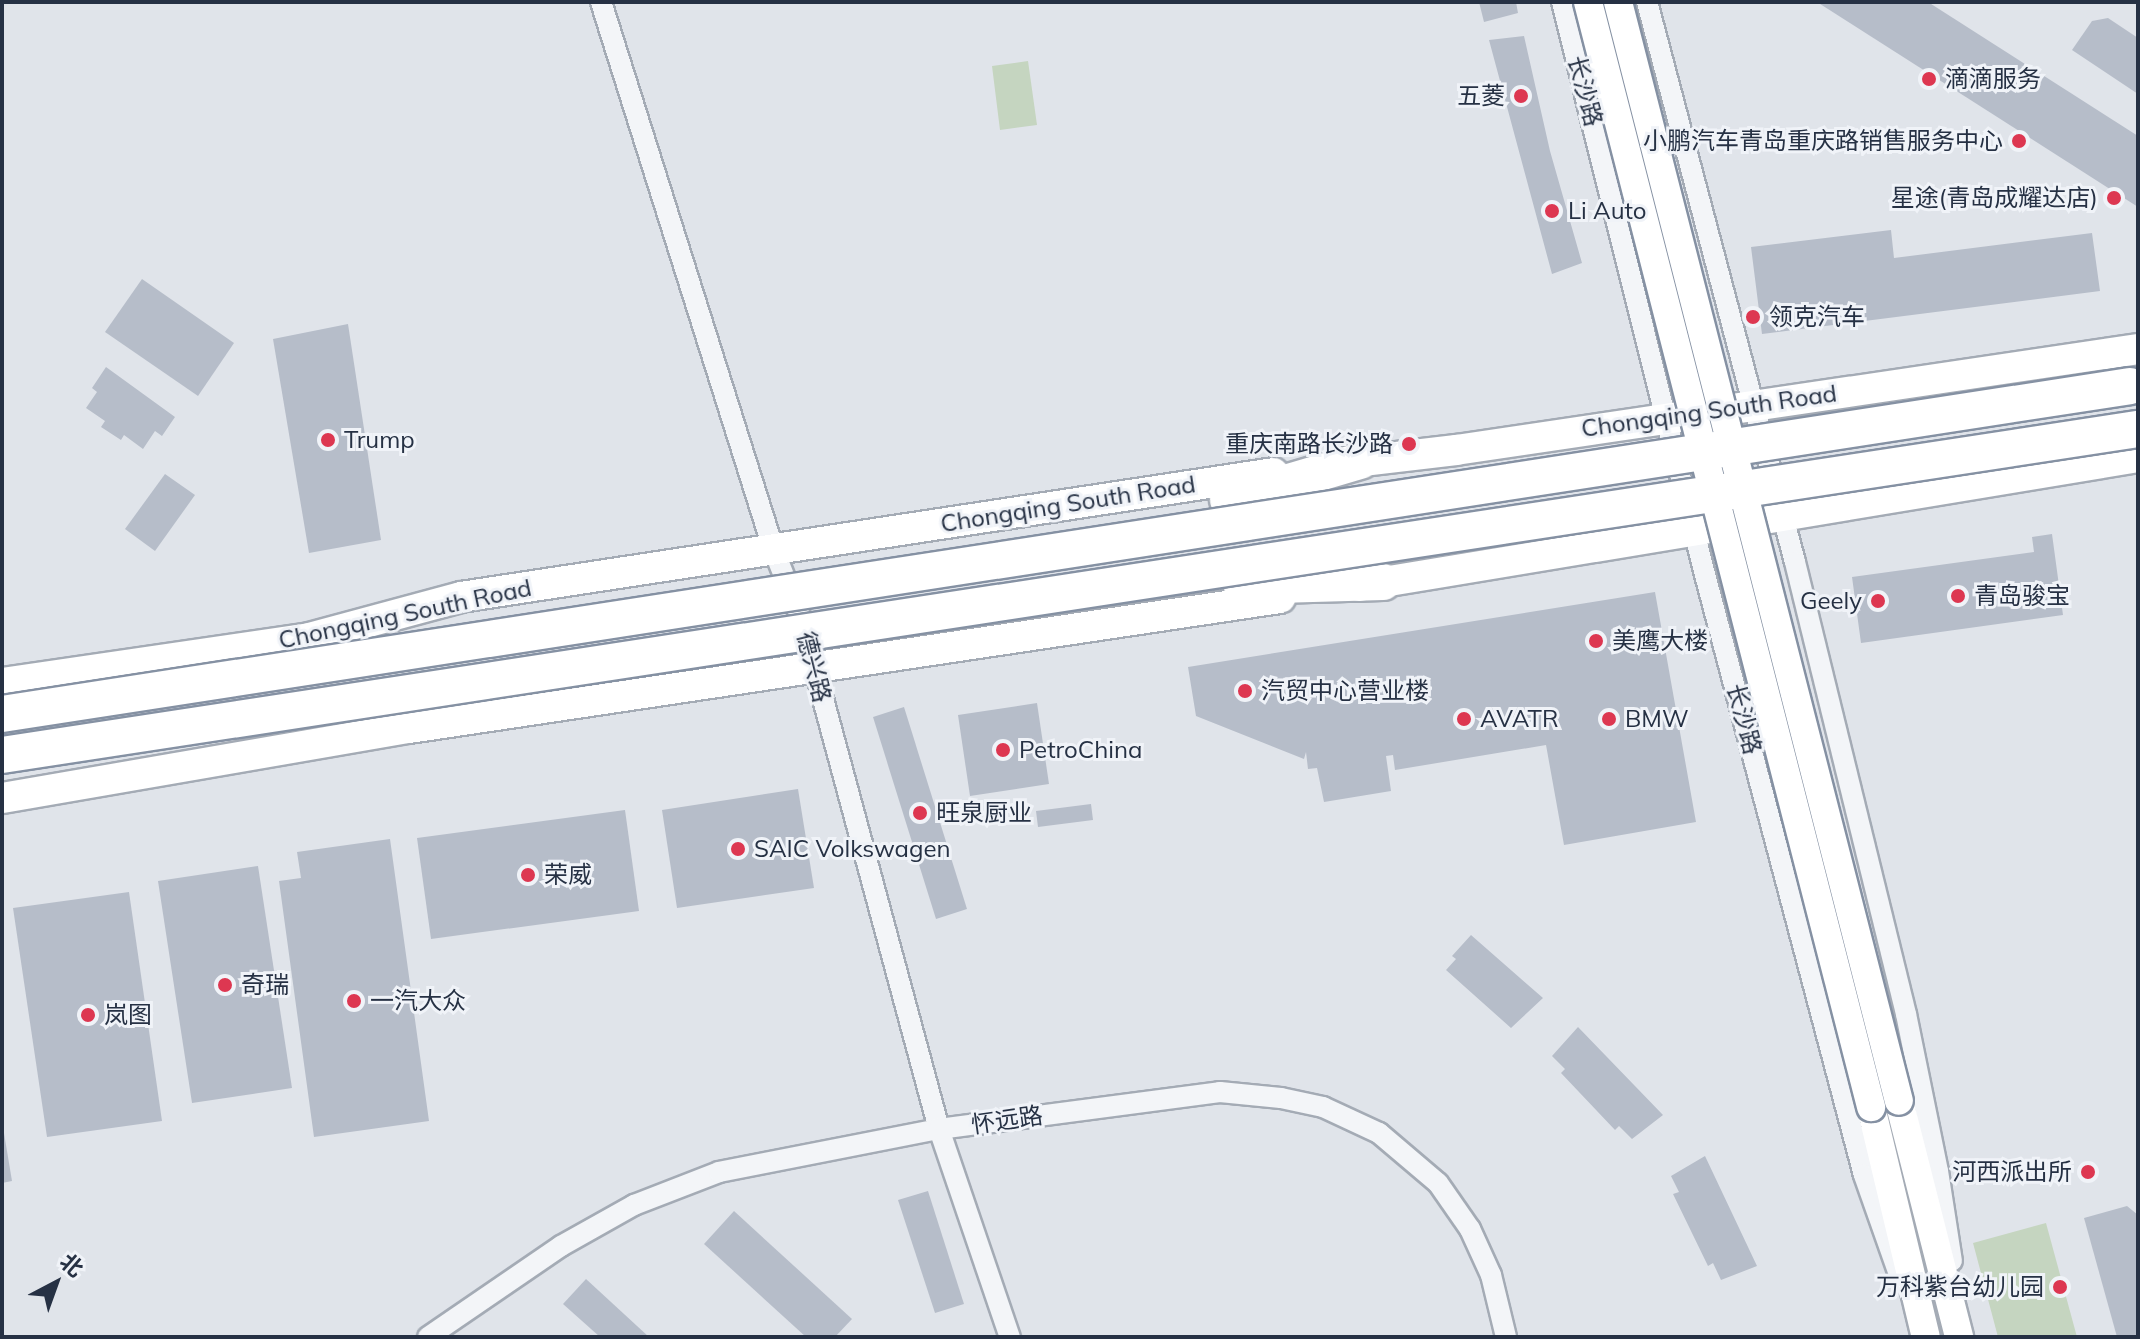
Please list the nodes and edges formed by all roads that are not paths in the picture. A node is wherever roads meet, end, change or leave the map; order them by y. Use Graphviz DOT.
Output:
graph roads {
  1 [pos="601,2"];
  2 [pos="1562,2"];
  3 [pos="1588,2"];
  4 [pos="1618,2"];
  5 [pos="1647,2"];
  6 [pos="2138,349"];
  7 [pos="2138,384"];
  8 [pos="1753,404"];
  9 [pos="1666,417"];
  10 [pos="2138,429"];
  11 [pos="2138,457"];
  12 [pos="1360,461"];
  13 [pos="1782,516"];
  14 [pos="1694,530"];
  15 [pos="773,548"];
  16 [pos="1383,582"];
  17 [pos="813,668"];
  18 [pos="2,683"];
  19 [pos="2,691"];
  20 [pos="2,714"];
  21 [pos="2,755"];
  22 [pos="2,774"];
  23 [pos="2,798"];
  24 [pos="939,1129"];
  25 [pos="428,1337"];
  26 [pos="1010,1337"];
  27 [pos="1506,1337"];
  28 [pos="1923,1337"];
  29 [pos="1961,1337"];
  1 -- 15 [label="street, 德兴路"];
  2 -- 9 [label="street, 长沙路"];
  3 -- 28 [label="main road, 长沙路, bridge"];
  4 -- 29 [label="main road, bridge"];
  5 -- 8 [label="street"];
  6 -- 8 [label="main road, Chongqing South Road"];
  7 -- 20 [label="highway, bridge"];
  8 -- 9 [label="main road, Chongqing South Road"];
  8 -- 13 [label="street"];
  9 -- 12 [label="main road, Chongqing South Road"];
  9 -- 14 [label="street, 长沙路"];
  10 -- 21 [label="highway, bridge"];
  11 -- 13 [label="main road"];
  12 -- 15 [label="main road, Chongqing South Road"];
  12 -- 19 [label="highway"];
  13 -- 14 [label="main road"];
  13 -- 29 [label="street"];
  14 -- 16 [label="main road"];
  14 -- 28 [label="street, 长沙路"];
  15 -- 17 [label="street, 德兴路"];
  15 -- 18 [label="main road, Chongqing South Road"];
  16 -- 17 [label="main road"];
  16 -- 22 [label="highway"];
  17 -- 23 [label="main road"];
  17 -- 24 [label="street, 德兴路"];
  24 -- 25 [label="street, 怀远路"];
  24 -- 26 [label="street, 德兴路"];
  24 -- 27 [label="street, 怀远路"];
}
